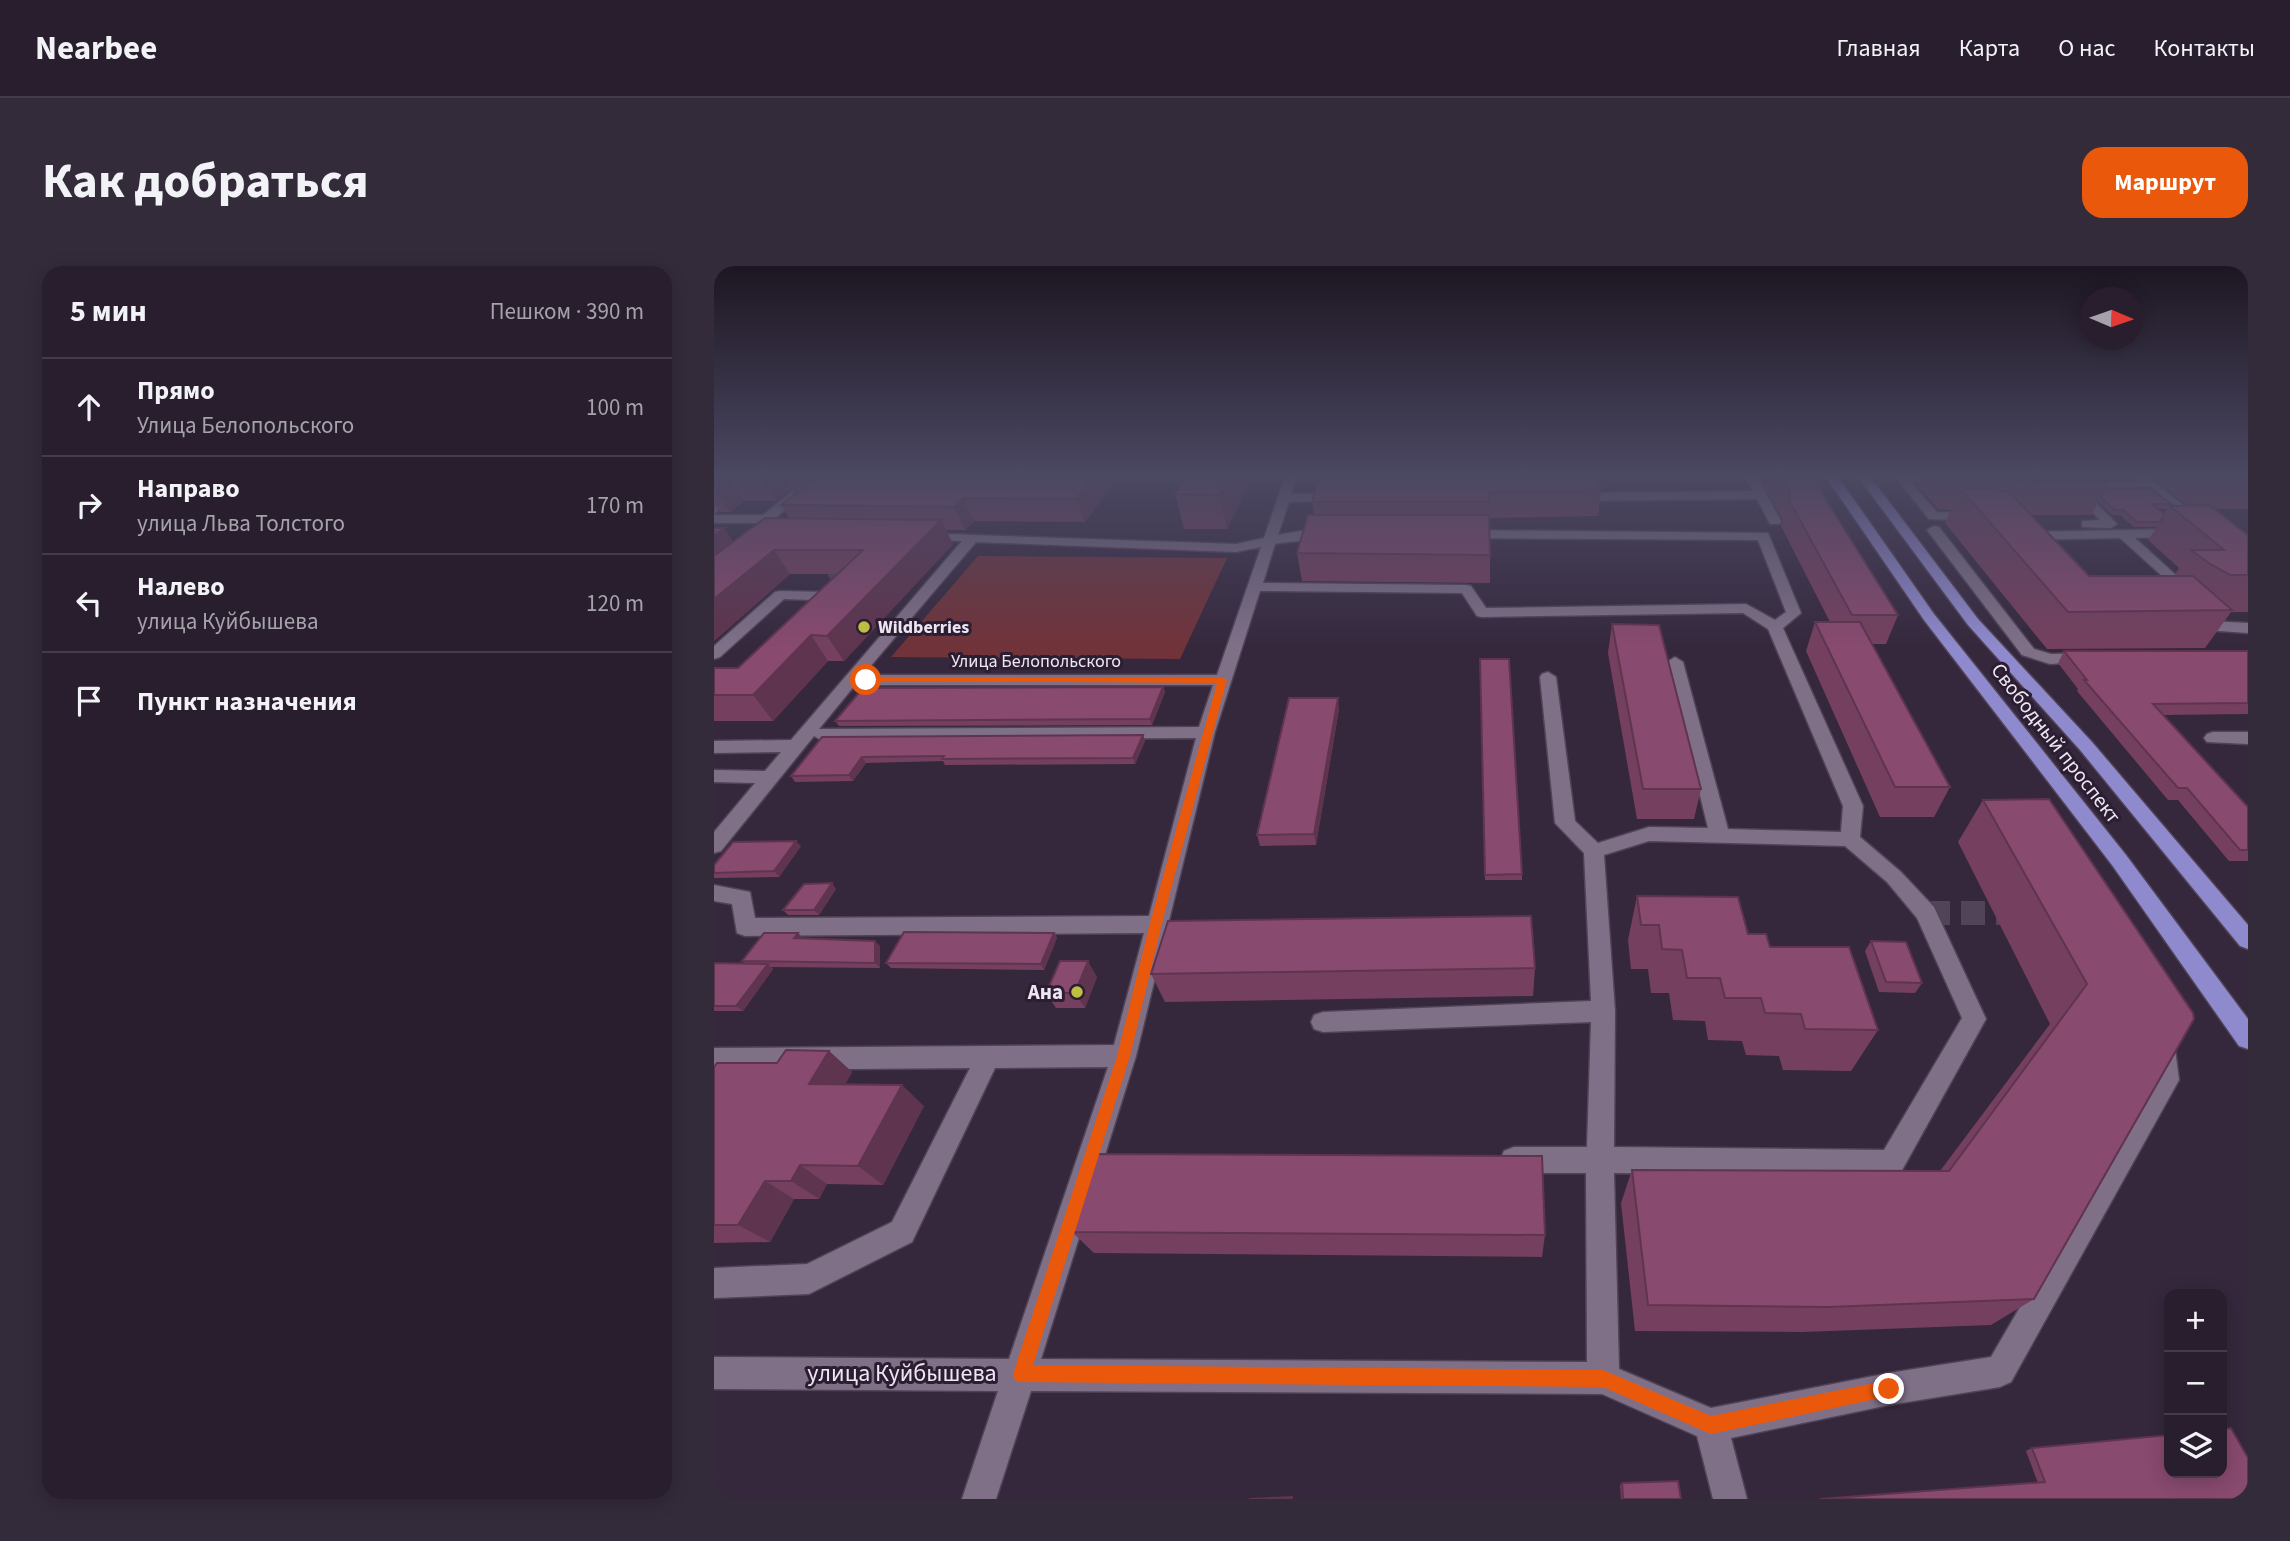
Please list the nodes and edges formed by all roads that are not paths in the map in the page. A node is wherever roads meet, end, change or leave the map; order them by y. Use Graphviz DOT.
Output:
graph roads {
  1 [pos="771,532"];
  2 [pos="1275,532"];
  3 [pos="1485,532"];
  4 [pos="1770,532"];
  5 [pos="1870,532"];
  6 [pos="1905,532"];
  7 [pos="1935,532"];
  8 [pos="2208,532"];
  9 [pos="1341,534"];
  10 [pos="1452,534"];
  11 [pos="799,535"];
  12 [pos="2124,535"];
  13 [pos="904,536"];
  14 [pos="973,537"];
  15 [pos="1272,540"];
  16 [pos="2039,555"];
  17 [pos="1255,587"];
  18 [pos="2147,602"];
  19 [pos="2181,610"];
  20 [pos="799,621"];
  21 [pos="1775,627"];
  22 [pos="2248,628"];
  23 [pos="714,654"];
  24 [pos="2104,658"];
  25 [pos="1675,662"];
  26 [pos="1549,677"];
  27 [pos="858,680"];
  28 [pos="1223,680"];
  29 [pos="1206,732"];
  30 [pos="2213,738"];
  31 [pos="2248,738"];
  32 [pos="796,746"];
  33 [pos="714,747"];
  34 [pos="714,776"];
  35 [pos="770,777"];
  36 [pos="1720,835"];
  37 [pos="1850,839"];
  38 [pos="714,846"];
  39 [pos="1594,851"];
  40 [pos="714,893"];
  41 [pos="1156,923"];
  42 [pos="2248,940"];
  43 [pos="1603,1011"];
  44 [pos="2148,1018"];
  45 [pos="1323,1022"];
  46 [pos="2248,1038"];
  47 [pos="1124,1056"];
  48 [pos="988,1057"];
  49 [pos="714,1059"];
  50 [pos="1491,1160"];
  51 [pos="1600,1160"];
  52 [pos="714,1283"];
  53 [pos="714,1373"];
  54 [pos="1021,1374"];
  55 [pos="1603,1378"];
  56 [pos="1711,1425"];
  57 [pos="979,1499"];
  58 [pos="1730,1499"];
  1 -- 11 [label="street"];
  2 -- 15 [label="street"];
  3 -- 10 [label="street"];
  4 -- 21 [label="street"];
  5 -- 46 [label="main road, Свободный проспект"];
  6 -- 42 [label="main road, Свободный проспект"];
  7 -- 24 [label="street"];
  8 -- 12 [label="street"];
  9 -- 15 [label="street"];
  12 -- 16 [label="street"];
  12 -- 18 [label="street"];
  13 -- 14 [label="street"];
  14 -- 15 [label="street"];
  14 -- 27 [label="street"];
  15 -- 17 [label="street"];
  17 -- 21 [label="street"];
  17 -- 28 [label="street"];
  19 -- 22 [label="street"];
  20 -- 23 [label="street"];
  21 -- 37 [label="street"];
  25 -- 36 [label="street"];
  26 -- 39 [label="street"];
  27 -- 28 [label="street, Улица Белопольского"];
  27 -- 29 [label="street"];
  27 -- 32 [label="street"];
  28 -- 29 [label="street"];
  29 -- 41 [label="street"];
  30 -- 31 [label="street"];
  32 -- 33 [label="street"];
  32 -- 35 [label="street"];
  34 -- 35 [label="street"];
  35 -- 38 [label="street"];
  36 -- 37 [label="street"];
  36 -- 39 [label="street"];
  37 -- 51 [label="street"];
  39 -- 43 [label="street"];
  40 -- 41 [label="street"];
  41 -- 47 [label="street"];
  43 -- 45 [label="street"];
  43 -- 51 [label="street"];
  44 -- 56 [label="street"];
  47 -- 48 [label="street"];
  47 -- 54 [label="street"];
  48 -- 49 [label="street"];
  48 -- 52 [label="street"];
  50 -- 51 [label="street"];
  51 -- 55 [label="street"];
  53 -- 54 [label="street, улица Куйбышева"];
  54 -- 55 [label="street, улица Куйбышева"];
  54 -- 57 [label="street"];
  55 -- 56 [label="street, улица Куйбышева"];
  56 -- 58 [label="street"];
}
